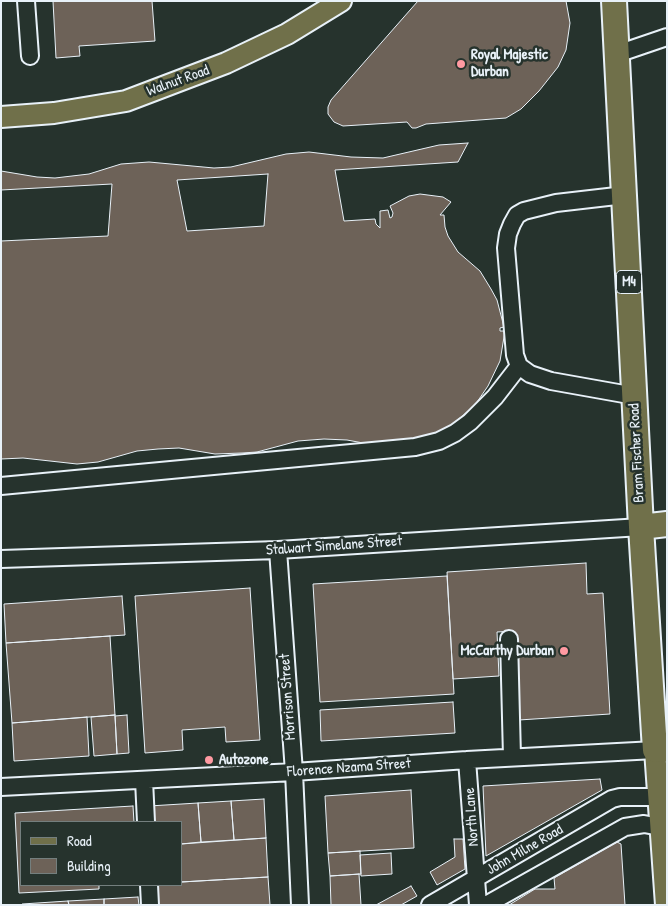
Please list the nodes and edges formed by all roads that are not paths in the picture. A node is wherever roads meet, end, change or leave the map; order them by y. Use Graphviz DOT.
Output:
graph roads {
  1 [pos="26,1"];
  2 [pos="341,1"];
  3 [pos="599,1"];
  4 [pos="614,1"];
  5 [pos="667,37"];
  6 [pos="617,46"];
  7 [pos="30,56"];
  8 [pos="1,117"];
  9 [pos="625,195"];
  10 [pos="519,366"];
  11 [pos="634,396"];
  12 [pos="1,486"];
  13 [pos="667,524"];
  14 [pos="641,526"];
  15 [pos="278,550"];
  16 [pos="1,559"];
  17 [pos="508,638"];
  18 [pos="661,749"];
  19 [pos="512,757"];
  20 [pos="468,760"];
  21 [pos="294,772"];
  22 [pos="144,780"];
  23 [pos="1,787"];
  24 [pos="658,797"];
  25 [pos="146,821"];
  26 [pos="660,827"];
  27 [pos="665,877"];
  28 [pos="476,878"];
  29 [pos="149,886"];
  30 [pos="150,905"];
  31 [pos="300,905"];
  32 [pos="430,905"];
  33 [pos="478,905"];
  34 [pos="486,905"];
  35 [pos="666,905"];
  1 -- 7 [label="street"];
  2 -- 8 [label="main road, Walnut Road"];
  3 -- 6 [label="highway"];
  4 -- 6 [label="highway, Bram Fischer Road / M4"];
  5 -- 6 [label="street"];
  6 -- 9 [label="highway, Bram Fischer Road / M4"];
  9 -- 10 [label="street"];
  9 -- 11 [label="highway, Bram Fischer Road / M4"];
  10 -- 11 [label="street"];
  10 -- 12 [label="street"];
  11 -- 14 [label="highway, Bram Fischer Road / M4"];
  13 -- 14 [label="highway, Stalwart Simelane Street"];
  14 -- 15 [label="street, Stalwart Simelane Street"];
  14 -- 18 [label="highway, Bram Fischer Road / M4"];
  15 -- 16 [label="street, Stalwart Simelane Street"];
  15 -- 21 [label="street, Morrison Street"];
  17 -- 19 [label="street"];
  18 -- 19 [label="street, Florence Nzama Street"];
  18 -- 24 [label="main road, Bram Fischer Road"];
  19 -- 20 [label="street, Florence Nzama Street"];
  20 -- 21 [label="street, Florence Nzama Street"];
  20 -- 28 [label="street, North Lane"];
  21 -- 22 [label="street, Florence Nzama Street"];
  21 -- 31 [label="street, Morrison Street"];
  22 -- 23 [label="street, Florence Nzama Street"];
  22 -- 25 [label="street"];
  24 -- 26 [label="main road, Bram Fischer Road"];
  24 -- 28 [label="street, John Milne Road"];
  26 -- 27 [label="main road, Bram Fischer Road"];
  26 -- 34 [label="street, John Milne Road"];
  27 -- 35 [label="main road, Bram Fischer Road"];
  28 -- 32 [label="street, John Milne Road"];
  28 -- 33 [label="street, North Lane"];
  29 -- 30 [label="street"];
}
